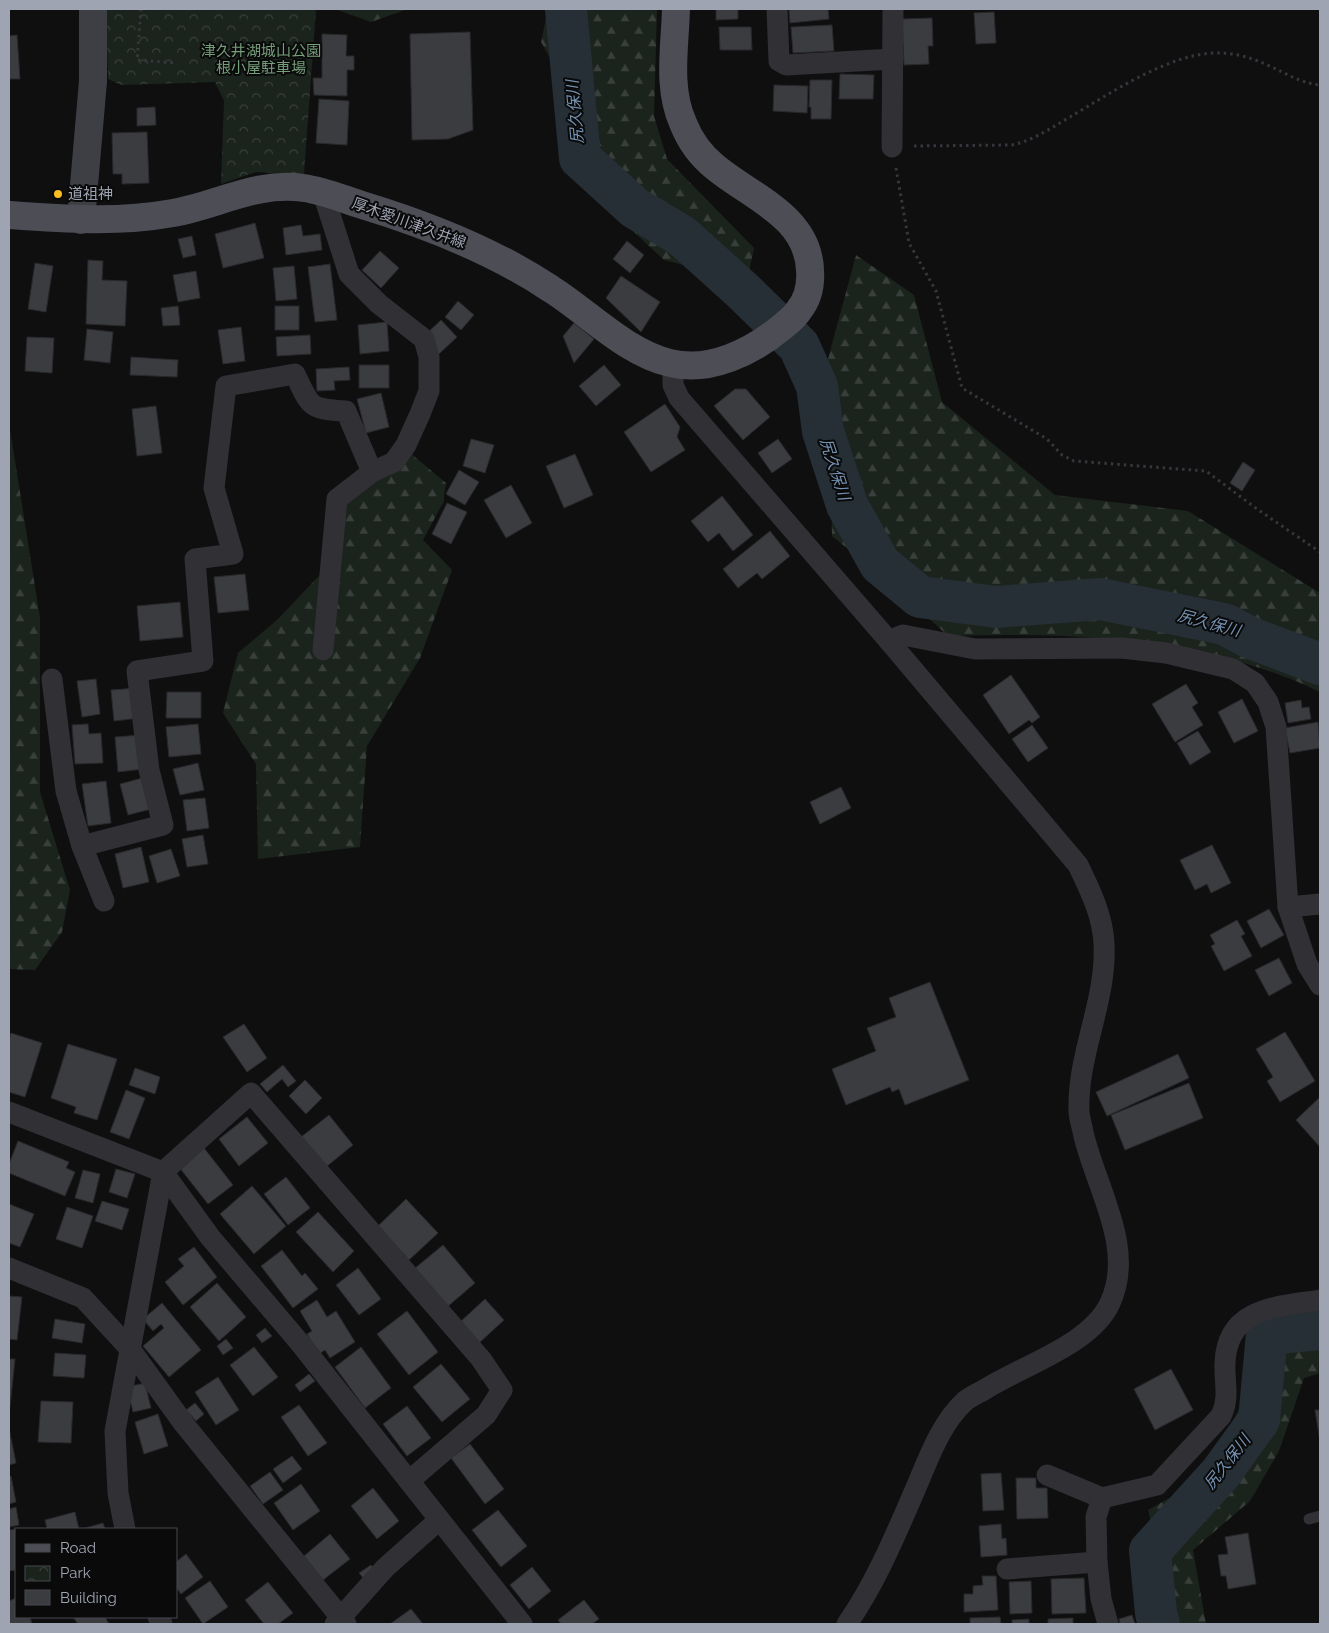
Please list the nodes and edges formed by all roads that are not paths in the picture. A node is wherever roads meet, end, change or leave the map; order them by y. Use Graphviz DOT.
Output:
graph roads {
  1 [pos="93,9"];
  2 [pos="676,9"];
  3 [pos="777,9"];
  4 [pos="893,9"];
  5 [pos="893,59"];
  6 [pos="892,147"];
  7 [pos="324,193"];
  8 [pos="9,214"];
  9 [pos="81,220"];
  10 [pos="673,364"];
  11 [pos="372,472"];
  12 [pos="889,641"];
  13 [pos="323,650"];
  14 [pos="52,679"];
  15 [pos="82,846"];
  16 [pos="104,901"];
  17 [pos="1319,904"];
  18 [pos="1288,907"];
  19 [pos="1320,985"];
  20 [pos="9,1112"];
  21 [pos="162,1172"];
  22 [pos="9,1268"];
  23 [pos="1320,1300"];
  24 [pos="130,1349"];
  25 [pos="1047,1476"];
  26 [pos="409,1481"];
  27 [pos="1102,1498"];
  28 [pos="439,1520"];
  29 [pos="126,1528"];
  30 [pos="1097,1562"];
  31 [pos="1007,1569"];
  32 [pos="341,1622"];
  33 [pos="522,1624"];
  34 [pos="848,1624"];
  35 [pos="1108,1624"];
  1 -- 9 [label="street"];
  2 -- 10 [label="main road, 厚木愛川津久井線"];
  3 -- 5 [label="street"];
  4 -- 5 [label="street"];
  5 -- 6 [label="street"];
  7 -- 9 [label="main road, 厚木愛川津久井線"];
  7 -- 10 [label="main road, 厚木愛川津久井線"];
  7 -- 11 [label="street"];
  8 -- 9 [label="main road, 厚木愛川津久井線"];
  10 -- 12 [label="street"];
  11 -- 13 [label="street"];
  11 -- 15 [label="street"];
  12 -- 18 [label="street"];
  12 -- 34 [label="street"];
  14 -- 15 [label="street"];
  15 -- 16 [label="street"];
  17 -- 18 [label="street"];
  18 -- 19 [label="street"];
  20 -- 21 [label="street"];
  21 -- 24 [label="street"];
  21 -- 26 [label="street"];
  21 -- 26 [label="street"];
  22 -- 24 [label="street"];
  23 -- 27 [label="street"];
  24 -- 29 [label="street"];
  24 -- 32 [label="street"];
  25 -- 27 [label="street"];
  26 -- 28 [label="street"];
  27 -- 30 [label="street"];
  28 -- 32 [label="street"];
  28 -- 33 [label="street"];
  30 -- 31 [label="street"];
  30 -- 35 [label="street"];
}
